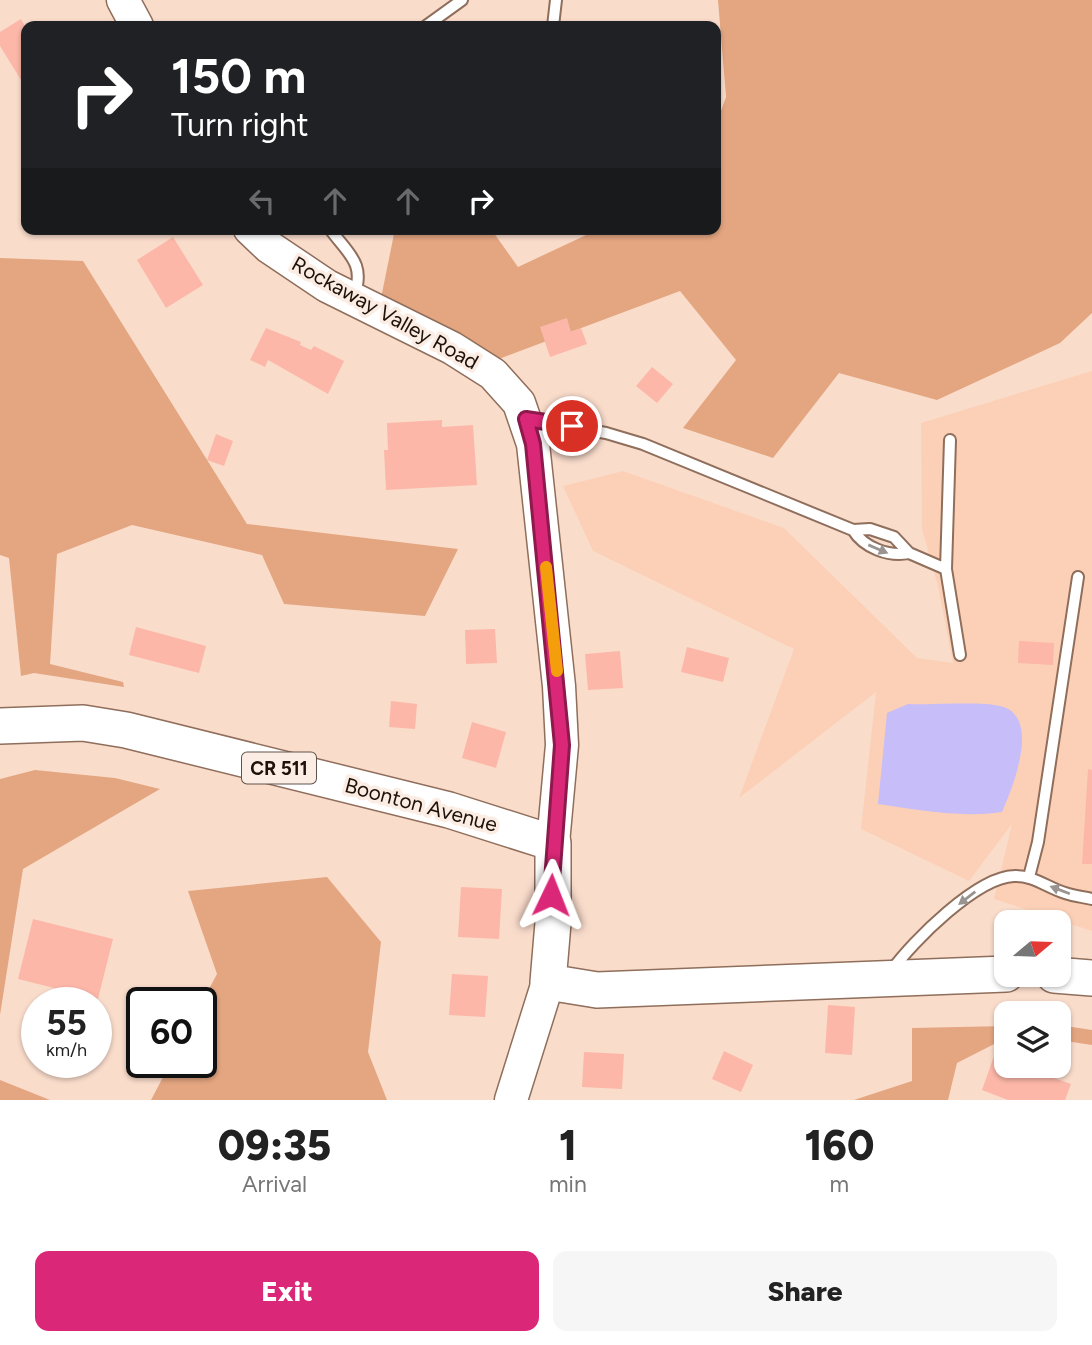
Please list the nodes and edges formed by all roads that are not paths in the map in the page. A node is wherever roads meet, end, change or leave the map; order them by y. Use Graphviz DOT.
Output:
graph roads {
  1 [pos="123,0"];
  2 [pos="462,0"];
  3 [pos="556,0"];
  4 [pos="134,21"];
  5 [pos="433,21"];
  6 [pos="554,21"];
  7 [pos="257,235"];
  8 [pos="335,235"];
  9 [pos="353,299"];
  10 [pos="526,419"];
  11 [pos="950,440"];
  12 [pos="853,530"];
  13 [pos="909,553"];
  14 [pos="946,569"];
  15 [pos="1078,578"];
  16 [pos="960,655"];
  17 [pos="0,726"];
  18 [pos="553,842"];
  19 [pos="1029,877"];
  20 [pos="1092,899"];
  21 [pos="994,974"];
  22 [pos="1071,976"];
  23 [pos="886,978"];
  24 [pos="1092,978"];
  25 [pos="548,982"];
  26 [pos="511,1100"];
  1 -- 4 [label="street"];
  2 -- 5 [label="lane"];
  3 -- 6 [label="lane"];
  7 -- 9 [label="street, Rockaway Valley Road"];
  8 -- 9 [label="lane"];
  9 -- 10 [label="street, Rockaway Valley Road"];
  10 -- 12 [label="lane"];
  10 -- 18 [label="street, Rockaway Valley Road"];
  11 -- 14 [label="lane"];
  12 -- 13 [label="lane"];
  12 -- 13 [label="lane, one-way"];
  13 -- 14 [label="lane"];
  14 -- 16 [label="lane"];
  15 -- 19 [label="lane"];
  17 -- 18 [label="main road, Boonton Avenue / CR 511"];
  18 -- 25 [label="main road, Rockaway Valley Road"];
  20 -- 19 [label="lane, one-way"];
  19 -- 23 [label="lane, one-way"];
  21 -- 23 [label="main road"];
  22 -- 24 [label="main road"];
  23 -- 25 [label="main road"];
  25 -- 26 [label="street"];
}
